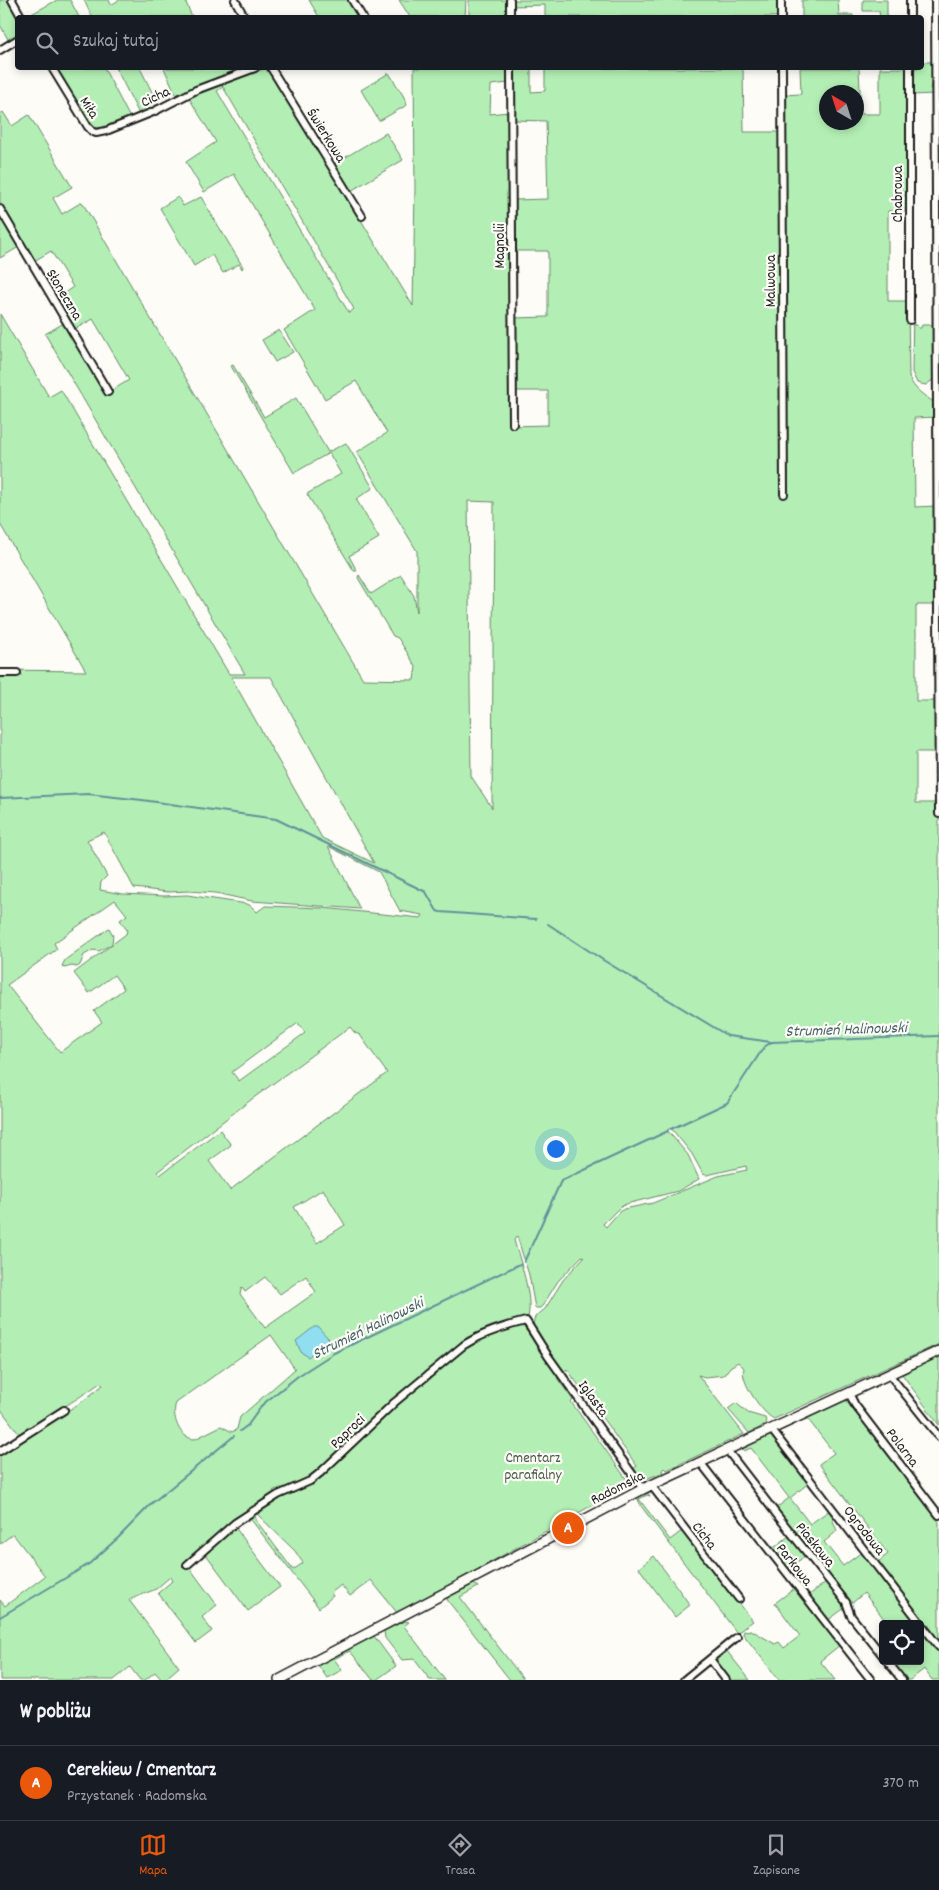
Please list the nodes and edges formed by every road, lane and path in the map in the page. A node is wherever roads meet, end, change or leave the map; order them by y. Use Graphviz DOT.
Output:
graph roads {
  1 [pos="12,0"];
  2 [pos="235,0"];
  3 [pos="352,0"];
  4 [pos="510,0"];
  5 [pos="781,0"];
  6 [pos="910,0"];
  7 [pos="935,0"];
  8 [pos="20,15"];
  9 [pos="243,15"];
  10 [pos="361,15"];
  11 [pos="510,15"];
  12 [pos="781,15"];
  13 [pos="910,15"];
  14 [pos="15,41"];
  15 [pos="0,50"];
  16 [pos="53,70"];
  17 [pos="250,70"];
  18 [pos="272,70"];
  19 [pos="511,70"];
  20 [pos="782,70"];
  21 [pos="910,70"];
  22 [pos="93,132"];
  23 [pos="0,209"];
  24 [pos="362,216"];
  25 [pos="910,320"];
  26 [pos="108,392"];
  27 [pos="513,424"];
  28 [pos="784,494"];
  29 [pos="0,673"];
  30 [pos="16,673"];
  31 [pos="939,814"];
  32 [pos="526,1321"];
  33 [pos="939,1351"];
  34 [pos="888,1374"];
  35 [pos="848,1393"];
  36 [pos="64,1410"];
  37 [pos="771,1429"];
  38 [pos="939,1437"];
  39 [pos="728,1450"];
  40 [pos="0,1451"];
  41 [pos="700,1462"];
  42 [pos="647,1487"];
  43 [pos="939,1515"];
  44 [pos="187,1565"];
  45 [pos="739,1600"];
  46 [pos="737,1637"];
  47 [pos="939,1646"];
  48 [pos="879,1651"];
  49 [pos="710,1659"];
  50 [pos="890,1665"];
  51 [pos="279,1680"];
  52 [pos="684,1680"];
  53 [pos="726,1680"];
  54 [pos="871,1680"];
  55 [pos="902,1680"];
  1 -- 8 [label="street"];
  2 -- 9 [label="street"];
  3 -- 10 [label="street"];
  4 -- 11 [label="street"];
  5 -- 12 [label="street"];
  6 -- 13 [label="street"];
  7 -- 31 [label="street"];
  14 -- 15 [label="street"];
  16 -- 22 [label="street, Miła"];
  17 -- 22 [label="street, Cicha"];
  18 -- 24 [label="street, Świerkowa"];
  19 -- 27 [label="street, Magnolii"];
  20 -- 28 [label="street, Malwowa"];
  21 -- 25 [label="street, Chabrowa"];
  23 -- 26 [label="street, Słoneczna"];
  29 -- 30 [label="street"];
  32 -- 42 [label="street, Iglasta"];
  32 -- 44 [label="street, Paproci"];
  33 -- 34 [label="street, Radomska"];
  34 -- 35 [label="street, Radomska"];
  34 -- 38 [label="street"];
  35 -- 37 [label="street, Radomska"];
  35 -- 43 [label="street, Polarna"];
  36 -- 40 [label="street"];
  37 -- 39 [label="street, Radomska"];
  37 -- 47 [label="street, Ogrodowa"];
  39 -- 41 [label="street, Radomska"];
  39 -- 48 [label="street, Piaskowa"];
  41 -- 42 [label="street, Radomska"];
  41 -- 54 [label="street, Parkowa"];
  42 -- 45 [label="street, Cicha"];
  42 -- 51 [label="street, Radomska"];
  46 -- 49 [label="street"];
  49 -- 52 [label="street"];
  49 -- 53 [label="street"];
  50 -- 55 [label="street"];
}
